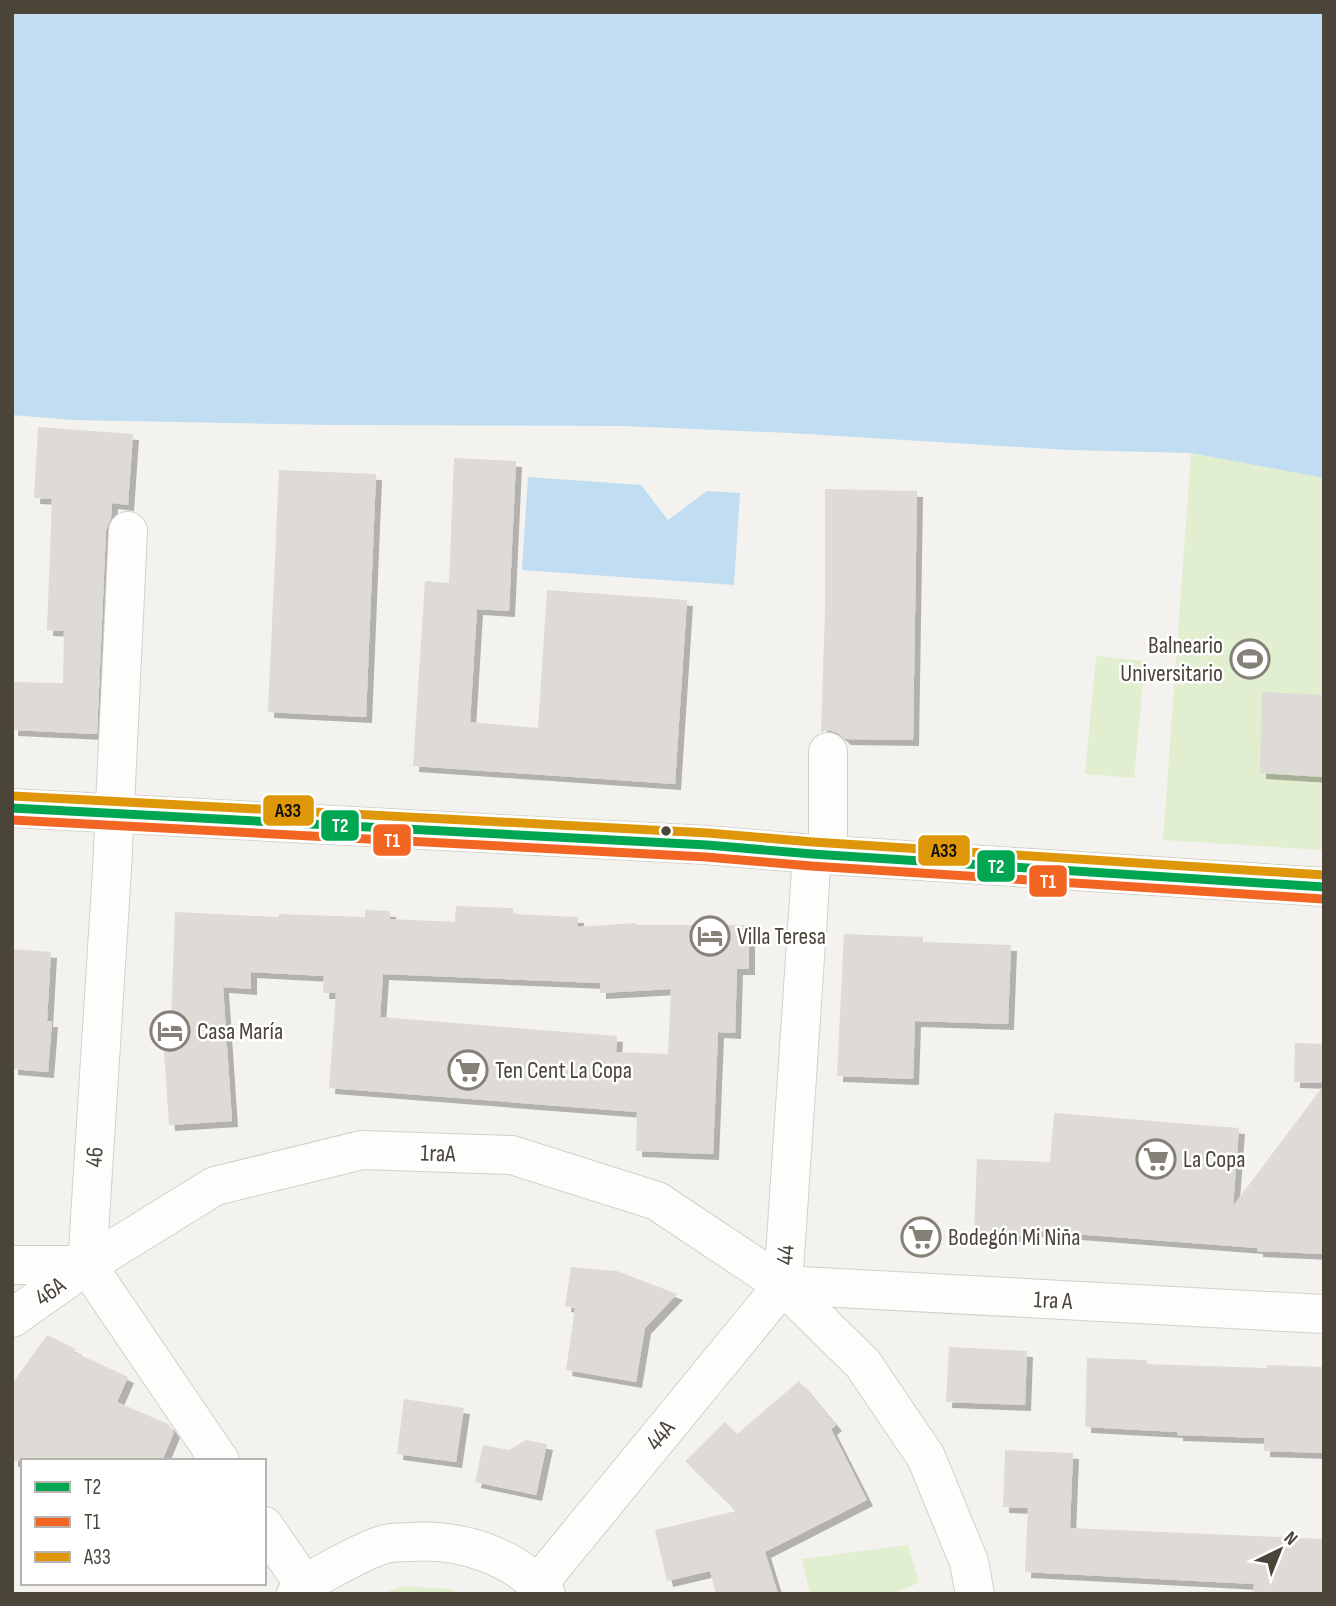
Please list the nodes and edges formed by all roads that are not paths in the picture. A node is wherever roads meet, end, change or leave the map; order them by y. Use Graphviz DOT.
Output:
graph roads {
  1 [pos="128,531"];
  2 [pos="828,752"];
  3 [pos="12,808"];
  4 [pos="115,813"];
  5 [pos="820,854"];
  6 [pos="1324,887"];
  7 [pos="12,1265"];
  8 [pos="87,1265"];
  9 [pos="783,1285"];
  10 [pos="1324,1314"];
  11 [pos="12,1318"];
  12 [pos="219,1459"];
  13 [pos="266,1530"];
  14 [pos="300,1589"];
  15 [pos="542,1589"];
  16 [pos="975,1594"];
  1 -- 4 [label="street, 46"];
  2 -- 5 [label="street, 44"];
  3 -- 4 [label="street"];
  4 -- 5 [label="street"];
  4 -- 8 [label="street, 46"];
  5 -- 6 [label="street"];
  5 -- 9 [label="street, 44"];
  7 -- 8 [label="street"];
  8 -- 9 [label="street, 1raA"];
  8 -- 11 [label="street, 46A"];
  8 -- 12 [label="street"];
  9 -- 10 [label="street, 1ra A"];
  9 -- 15 [label="street, 44A"];
  9 -- 16 [label="street, 44"];
  13 -- 14 [label="street"];
  14 -- 15 [label="street"];
}
